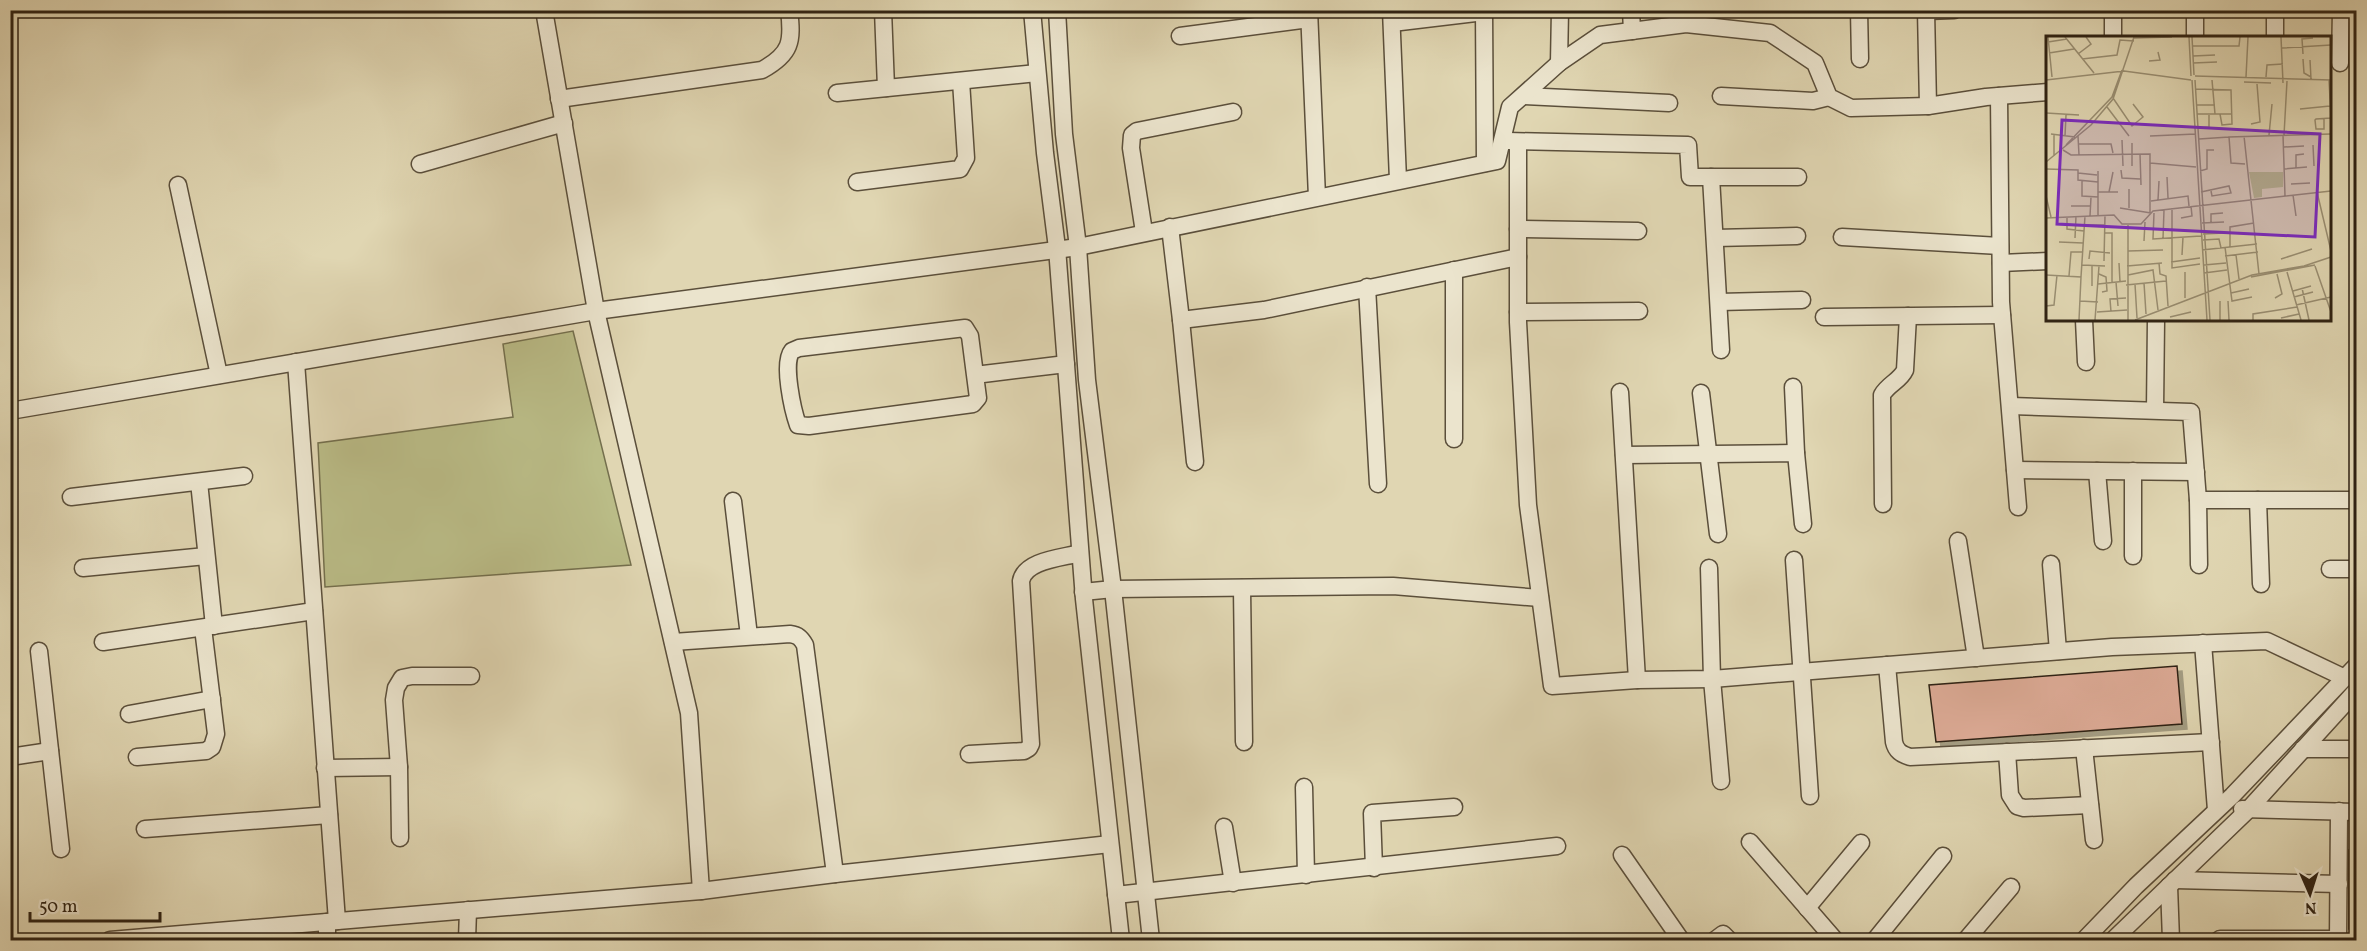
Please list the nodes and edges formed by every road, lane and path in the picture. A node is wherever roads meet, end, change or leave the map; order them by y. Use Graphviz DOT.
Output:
graph roads {
  1 [pos="544,10"];
  2 [pos="789,10"];
  3 [pos="883,10"];
  4 [pos="1032,10"];
  5 [pos="1058,10"];
  6 [pos="1560,10"];
  7 [pos="1631,10"];
  8 [pos="1859,10"];
  9 [pos="1954,10"];
  10 [pos="2113,10"];
  11 [pos="2195,10"];
  12 [pos="2275,10"];
  13 [pos="2341,10"];
  14 [pos="1484,11"];
  15 [pos="1926,11"];
  16 [pos="1309,15"];
  17 [pos="1391,17"];
  18 [pos="1713,19"];
  19 [pos="1632,31"];
  20 [pos="1180,36"];
  21 [pos="2113,36"];
  22 [pos="2195,36"];
  23 [pos="2276,36"];
  24 [pos="1860,59"];
  25 [pos="2342,62"];
  26 [pos="1559,63"];
  27 [pos="1037,73"];
  28 [pos="961,81"];
  29 [pos="886,88"];
  30 [pos="2046,92"];
  31 [pos="837,93"];
  32 [pos="1523,96"];
  33 [pos="1721,96"];
  34 [pos="1999,96"];
  35 [pos="1828,97"];
  36 [pos="559,99"];
  37 [pos="1669,103"];
  38 [pos="1928,106"];
  39 [pos="1233,112"];
  40 [pos="564,123"];
  41 [pos="1510,141"];
  42 [pos="1485,163"];
  43 [pos="420,164"];
  44 [pos="1711,177"];
  45 [pos="1798,177"];
  46 [pos="1398,180"];
  47 [pos="857,182"];
  48 [pos="178,185"];
  49 [pos="1317,197"];
  50 [pos="1170,227"];
  51 [pos="1518,229"];
  52 [pos="1638,231"];
  53 [pos="1144,232"];
  54 [pos="1797,236"];
  55 [pos="1842,237"];
  56 [pos="1715,238"];
  57 [pos="2000,246"];
  58 [pos="1078,247"];
  59 [pos="1057,248"];
  60 [pos="1518,258"];
  61 [pos="2046,261"];
  62 [pos="2001,263"];
  63 [pos="1454,270"];
  64 [pos="1367,287"];
  65 [pos="1802,300"];
  66 [pos="1719,302"];
  67 [pos="596,311"];
  68 [pos="1639,311"];
  69 [pos="1518,312"];
  70 [pos="2002,315"];
  71 [pos="1908,316"];
  72 [pos="1824,317"];
  73 [pos="1180,320"];
  74 [pos="2084,321"];
  75 [pos="2156,321"];
  76 [pos="1721,350"];
  77 [pos="296,362"];
  78 [pos="2086,362"];
  79 [pos="1066,364"];
  80 [pos="219,375"];
  81 [pos="975,375"];
  82 [pos="1792,387"];
  83 [pos="1620,392"];
  84 [pos="1701,393"];
  85 [pos="2011,406"];
  86 [pos="2155,410"];
  87 [pos="10,411"];
  88 [pos="1454,439"];
  89 [pos="1707,453"];
  90 [pos="1796,453"];
  91 [pos="1624,455"];
  92 [pos="1195,462"];
  93 [pos="2015,470"];
  94 [pos="2097,471"];
  95 [pos="2133,471"];
  96 [pos="2196,472"];
  97 [pos="244,476"];
  98 [pos="199,482"];
  99 [pos="1378,483"];
  100 [pos="71,497"];
  101 [pos="2198,500"];
  102 [pos="2258,500"];
  103 [pos="733,501"];
  104 [pos="2356,501"];
  105 [pos="1883,504"];
  106 [pos="2018,507"];
  107 [pos="1803,524"];
  108 [pos="1718,534"];
  109 [pos="2103,541"];
  110 [pos="1958,542"];
  111 [pos="1080,553"];
  112 [pos="206,556"];
  113 [pos="2133,556"];
  114 [pos="1794,560"];
  115 [pos="2051,564"];
  116 [pos="2199,565"];
  117 [pos="83,568"];
  118 [pos="1709,568"];
  119 [pos="2330,569"];
  120 [pos="2356,569"];
  121 [pos="2261,584"];
  122 [pos="1242,588"];
  123 [pos="1113,589"];
  124 [pos="1083,592"];
  125 [pos="1540,598"];
  126 [pos="314,611"];
  127 [pos="209,627"];
  128 [pos="748,636"];
  129 [pos="103,642"];
  130 [pos="673,642"];
  131 [pos="2203,643"];
  132 [pos="39,651"];
  133 [pos="2058,651"];
  134 [pos="1976,658"];
  135 [pos="1887,665"];
  136 [pos="1803,670"];
  137 [pos="2350,672"];
  138 [pos="471,676"];
  139 [pos="1712,679"];
  140 [pos="1637,680"];
  141 [pos="2356,691"];
  142 [pos="212,699"];
  143 [pos="129,714"];
  144 [pos="1244,742"];
  145 [pos="2211,742"];
  146 [pos="2084,748"];
  147 [pos="2303,749"];
  148 [pos="2356,749"];
  149 [pos="50,751"];
  150 [pos="2007,752"];
  151 [pos="969,753"];
  152 [pos="10,757"];
  153 [pos="137,758"];
  154 [pos="399,767"];
  155 [pos="326,768"];
  156 [pos="1721,781"];
  157 [pos="1304,787"];
  158 [pos="1810,796"];
  159 [pos="2090,805"];
  160 [pos="1454,807"];
  161 [pos="2220,808"];
  162 [pos="2248,810"];
  163 [pos="2339,812"];
  164 [pos="2356,812"];
  165 [pos="329,815"];
  166 [pos="1224,827"];
  167 [pos="144,830"];
  168 [pos="400,838"];
  169 [pos="2094,840"];
  170 [pos="1750,842"];
  171 [pos="1862,843"];
  172 [pos="1110,844"];
  173 [pos="1557,846"];
  174 [pos="61,849"];
  175 [pos="1622,855"];
  176 [pos="1943,856"];
  177 [pos="1374,868"];
  178 [pos="835,874"];
  179 [pos="1306,875"];
  180 [pos="1233,883"];
  181 [pos="2172,883"];
  182 [pos="2339,884"];
  183 [pos="2011,887"];
  184 [pos="701,891"];
  185 [pos="1146,892"];
  186 [pos="1116,895"];
  187 [pos="1808,908"];
  188 [pos="468,910"];
  189 [pos="332,922"];
  190 [pos="2220,939"];
  191 [pos="110,940"];
  192 [pos="327,940"];
  193 [pos="467,940"];
  194 [pos="1121,940"];
  195 [pos="1151,940"];
  196 [pos="1682,940"];
  197 [pos="1715,940"];
  198 [pos="1729,940"];
  199 [pos="1835,940"];
  200 [pos="1875,940"];
  201 [pos="1966,940"];
  202 [pos="2084,940"];
  203 [pos="2113,940"];
  204 [pos="2171,940"];
  205 [pos="2338,940"];
  1 -- 36 [label="street"];
  2 -- 36 [label="street"];
  3 -- 29 [label="street"];
  4 -- 27 [label="street"];
  5 -- 58 [label="street"];
  6 -- 26 [label="street"];
  7 -- 19 [label="street"];
  8 -- 24 [label="street"];
  9 -- 15 [label="street"];
  10 -- 21 [label="street"];
  11 -- 22 [label="street"];
  12 -- 23 [label="street"];
  13 -- 25 [label="street"];
  14 -- 17 [label="street"];
  14 -- 42 [label="street"];
  15 -- 38 [label="street"];
  16 -- 20 [label="street"];
  16 -- 49 [label="street"];
  17 -- 46 [label="street"];
  18 -- 19 [label="street"];
  18 -- 35 [label="street"];
  19 -- 26 [label="street"];
  26 -- 32 [label="street"];
  27 -- 28 [label="street"];
  27 -- 59 [label="street"];
  28 -- 29 [label="street"];
  28 -- 47 [label="street"];
  29 -- 31 [label="street"];
  30 -- 34 [label="street"];
  32 -- 37 [label="street"];
  32 -- 41 [label="street"];
  33 -- 35 [label="street"];
  34 -- 38 [label="street"];
  34 -- 57 [label="street"];
  35 -- 38 [label="street"];
  36 -- 40 [label="street"];
  39 -- 53 [label="street"];
  40 -- 43 [label="street"];
  40 -- 67 [label="street"];
  41 -- 42 [label="street"];
  41 -- 44 [label="street"];
  41 -- 51 [label="street"];
  42 -- 46 [label="street"];
  44 -- 45 [label="street"];
  44 -- 56 [label="street"];
  46 -- 49 [label="street"];
  48 -- 80 [label="street"];
  49 -- 50 [label="street"];
  50 -- 53 [label="street"];
  50 -- 73 [label="street"];
  51 -- 52 [label="street"];
  51 -- 60 [label="street"];
  53 -- 58 [label="street"];
  54 -- 56 [label="street"];
  55 -- 57 [label="street"];
  56 -- 66 [label="street"];
  57 -- 62 [label="street"];
  58 -- 59 [label="street"];
  58 -- 123 [label="street"];
  59 -- 67 [label="street"];
  59 -- 79 [label="street"];
  60 -- 63 [label="street"];
  60 -- 69 [label="street"];
  61 -- 62 [label="street"];
  62 -- 70 [label="street"];
  63 -- 64 [label="street"];
  63 -- 88 [label="street"];
  64 -- 73 [label="street"];
  64 -- 99 [label="street"];
  65 -- 66 [label="street"];
  66 -- 76 [label="street"];
  67 -- 77 [label="street"];
  67 -- 130 [label="street"];
  68 -- 69 [label="street"];
  69 -- 125 [label="street"];
  70 -- 71 [label="street"];
  70 -- 85 [label="street"];
  71 -- 72 [label="street"];
  71 -- 105 [label="street"];
  73 -- 92 [label="street"];
  74 -- 78 [label="street"];
  75 -- 86 [label="street"];
  77 -- 80 [label="street"];
  77 -- 126 [label="street"];
  79 -- 81 [label="street"];
  79 -- 111 [label="street"];
  80 -- 87 [label="street"];
  81 -- 81 [label="street"];
  82 -- 90 [label="street"];
  83 -- 91 [label="street"];
  84 -- 89 [label="street"];
  85 -- 86 [label="street"];
  85 -- 93 [label="street"];
  86 -- 96 [label="street"];
  89 -- 90 [label="street"];
  89 -- 91 [label="street"];
  89 -- 108 [label="street"];
  90 -- 107 [label="street"];
  91 -- 140 [label="street"];
  93 -- 94 [label="street"];
  93 -- 106 [label="street"];
  94 -- 95 [label="street"];
  94 -- 109 [label="street"];
  95 -- 96 [label="street"];
  95 -- 113 [label="street"];
  96 -- 101 [label="street"];
  97 -- 98 [label="street"];
  98 -- 100 [label="street"];
  98 -- 112 [label="street"];
  101 -- 102 [label="street"];
  101 -- 116 [label="street"];
  102 -- 104 [label="street"];
  102 -- 121 [label="street"];
  103 -- 128 [label="street"];
  110 -- 134 [label="street"];
  111 -- 124 [label="street"];
  111 -- 151 [label="street"];
  112 -- 117 [label="street"];
  112 -- 127 [label="street"];
  114 -- 136 [label="street"];
  115 -- 133 [label="street"];
  118 -- 139 [label="street"];
  119 -- 120 [label="street"];
  122 -- 123 [label="street"];
  122 -- 125 [label="street"];
  122 -- 144 [label="street"];
  123 -- 124 [label="street"];
  123 -- 185 [label="street"];
  124 -- 172 [label="street"];
  125 -- 140 [label="street"];
  126 -- 127 [label="street"];
  126 -- 155 [label="street"];
  127 -- 129 [label="street"];
  127 -- 142 [label="street"];
  128 -- 130 [label="street"];
  128 -- 178 [label="street"];
  130 -- 184 [label="street"];
  131 -- 133 [label="street"];
  131 -- 137 [label="street"];
  131 -- 145 [label="street"];
  132 -- 149 [label="street"];
  133 -- 134 [label="street"];
  134 -- 135 [label="street"];
  135 -- 136 [label="street"];
  135 -- 150 [label="street"];
  136 -- 139 [label="street"];
  136 -- 158 [label="street"];
  137 -- 161 [label="street"];
  138 -- 154 [label="street"];
  139 -- 140 [label="street"];
  139 -- 156 [label="street"];
  141 -- 147 [label="street"];
  142 -- 143 [label="street"];
  142 -- 153 [label="street"];
  145 -- 146 [label="street"];
  145 -- 161 [label="street"];
  146 -- 150 [label="street"];
  146 -- 159 [label="street"];
  147 -- 148 [label="street"];
  147 -- 162 [label="street"];
  149 -- 152 [label="street"];
  149 -- 174 [label="street"];
  150 -- 159 [label="street"];
  154 -- 155 [label="street"];
  154 -- 168 [label="street"];
  155 -- 165 [label="street"];
  157 -- 179 [label="street"];
  159 -- 169 [label="street"];
  160 -- 177 [label="street"];
  161 -- 162 [label="street"];
  161 -- 202 [label="street"];
  162 -- 163 [label="street"];
  162 -- 181 [label="street"];
  163 -- 164 [label="street"];
  163 -- 182 [label="street"];
  165 -- 167 [label="street"];
  165 -- 189 [label="street"];
  166 -- 180 [label="street"];
  170 -- 187 [label="street"];
  171 -- 187 [label="street"];
  172 -- 178 [label="street"];
  172 -- 186 [label="street"];
  173 -- 177 [label="street"];
  175 -- 196 [label="street"];
  176 -- 200 [label="street"];
  177 -- 179 [label="street"];
  178 -- 184 [label="street"];
  179 -- 180 [label="street"];
  180 -- 185 [label="street"];
  181 -- 182 [label="street"];
  181 -- 203 [label="street"];
  181 -- 204 [label="street"];
  182 -- 205 [label="street"];
  183 -- 201 [label="street"];
  184 -- 188 [label="street"];
  185 -- 186 [label="street"];
  185 -- 195 [label="street"];
  186 -- 194 [label="street"];
  187 -- 199 [label="street"];
  188 -- 189 [label="street"];
  188 -- 193 [label="street"];
  189 -- 191 [label="street"];
  189 -- 192 [label="street"];
  190 -- 205 [label="street"];
  197 -- 198 [label="street"];
}
